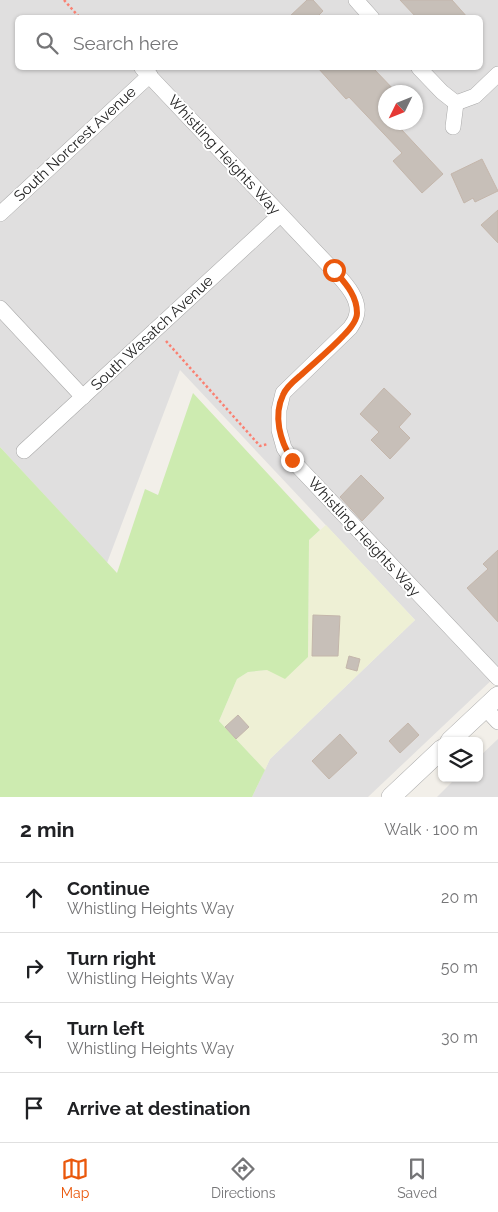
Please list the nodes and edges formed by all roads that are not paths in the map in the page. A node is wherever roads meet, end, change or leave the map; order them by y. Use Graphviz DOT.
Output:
graph roads {
  1 [pos="356,0"];
  2 [pos="369,15"];
  3 [pos="421,70"];
  4 [pos="146,71"];
  5 [pos="498,74"];
  6 [pos="456,103"];
  7 [pos="454,127"];
  8 [pos="0,214"];
  9 [pos="280,215"];
  10 [pos="0,308"];
  11 [pos="82,397"];
  12 [pos="24,451"];
  13 [pos="498,678"];
  14 [pos="491,702"];
  15 [pos="498,722"];
  16 [pos="454,737"];
  17 [pos="438,753"];
  18 [pos="391,797"];
  1 -- 2 [label="street"];
  3 -- 6 [label="street"];
  4 -- 8 [label="street, South Norcrest Avenue"];
  4 -- 9 [label="street, Whistling Heights Way"];
  5 -- 6 [label="street"];
  6 -- 7 [label="street"];
  9 -- 11 [label="street, South Wasatch Avenue"];
  9 -- 13 [label="street, Whistling Heights Way"];
  10 -- 11 [label="street"];
  11 -- 12 [label="street, South Wasatch Avenue"];
  14 -- 15 [label="street"];
  14 -- 16 [label="street"];
  17 -- 18 [label="street"];
}
